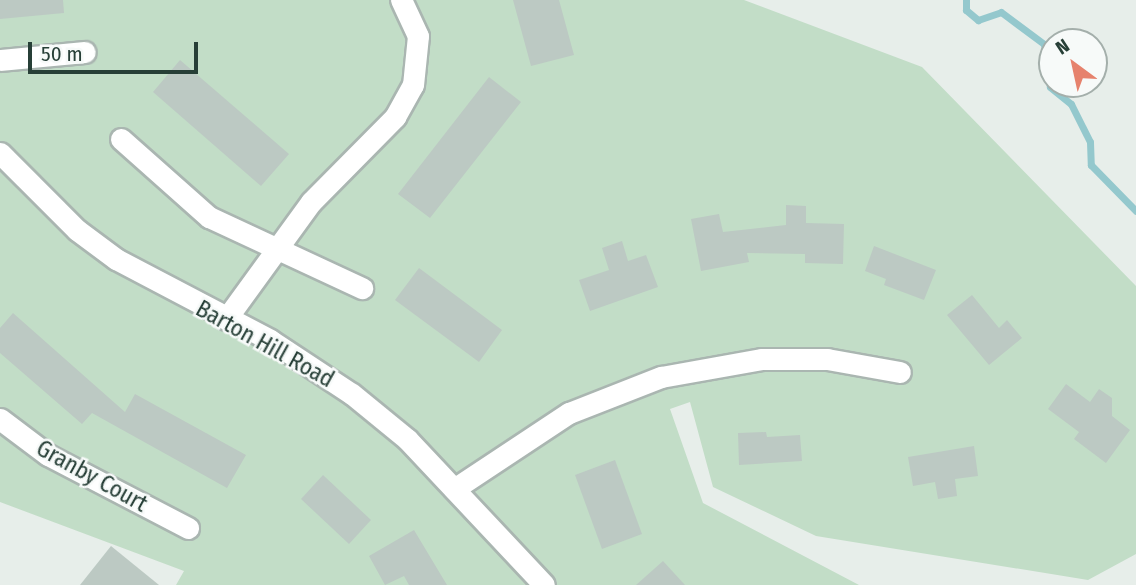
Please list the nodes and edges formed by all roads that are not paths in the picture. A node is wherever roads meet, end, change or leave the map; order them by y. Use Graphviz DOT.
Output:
graph roads {
  1 [pos="401,0"];
  2 [pos="85,52"];
  3 [pos="0,60"];
  4 [pos="121,139"];
  5 [pos="0,153"];
  6 [pos="275,250"];
  7 [pos="362,288"];
  8 [pos="226,319"];
  9 [pos="900,372"];
  10 [pos="0,419"];
  11 [pos="454,489"];
  12 [pos="188,528"];
  13 [pos="544,585"];
  1 -- 6 [label="street"];
  2 -- 3 [label="street"];
  4 -- 6 [label="street"];
  5 -- 8 [label="street, Barton Hill Road"];
  6 -- 7 [label="street"];
  6 -- 8 [label="street"];
  8 -- 11 [label="street, Barton Hill Road"];
  9 -- 11 [label="street"];
  10 -- 12 [label="street, Granby Court"];
  11 -- 13 [label="street, Barton Hill Road"];
}
